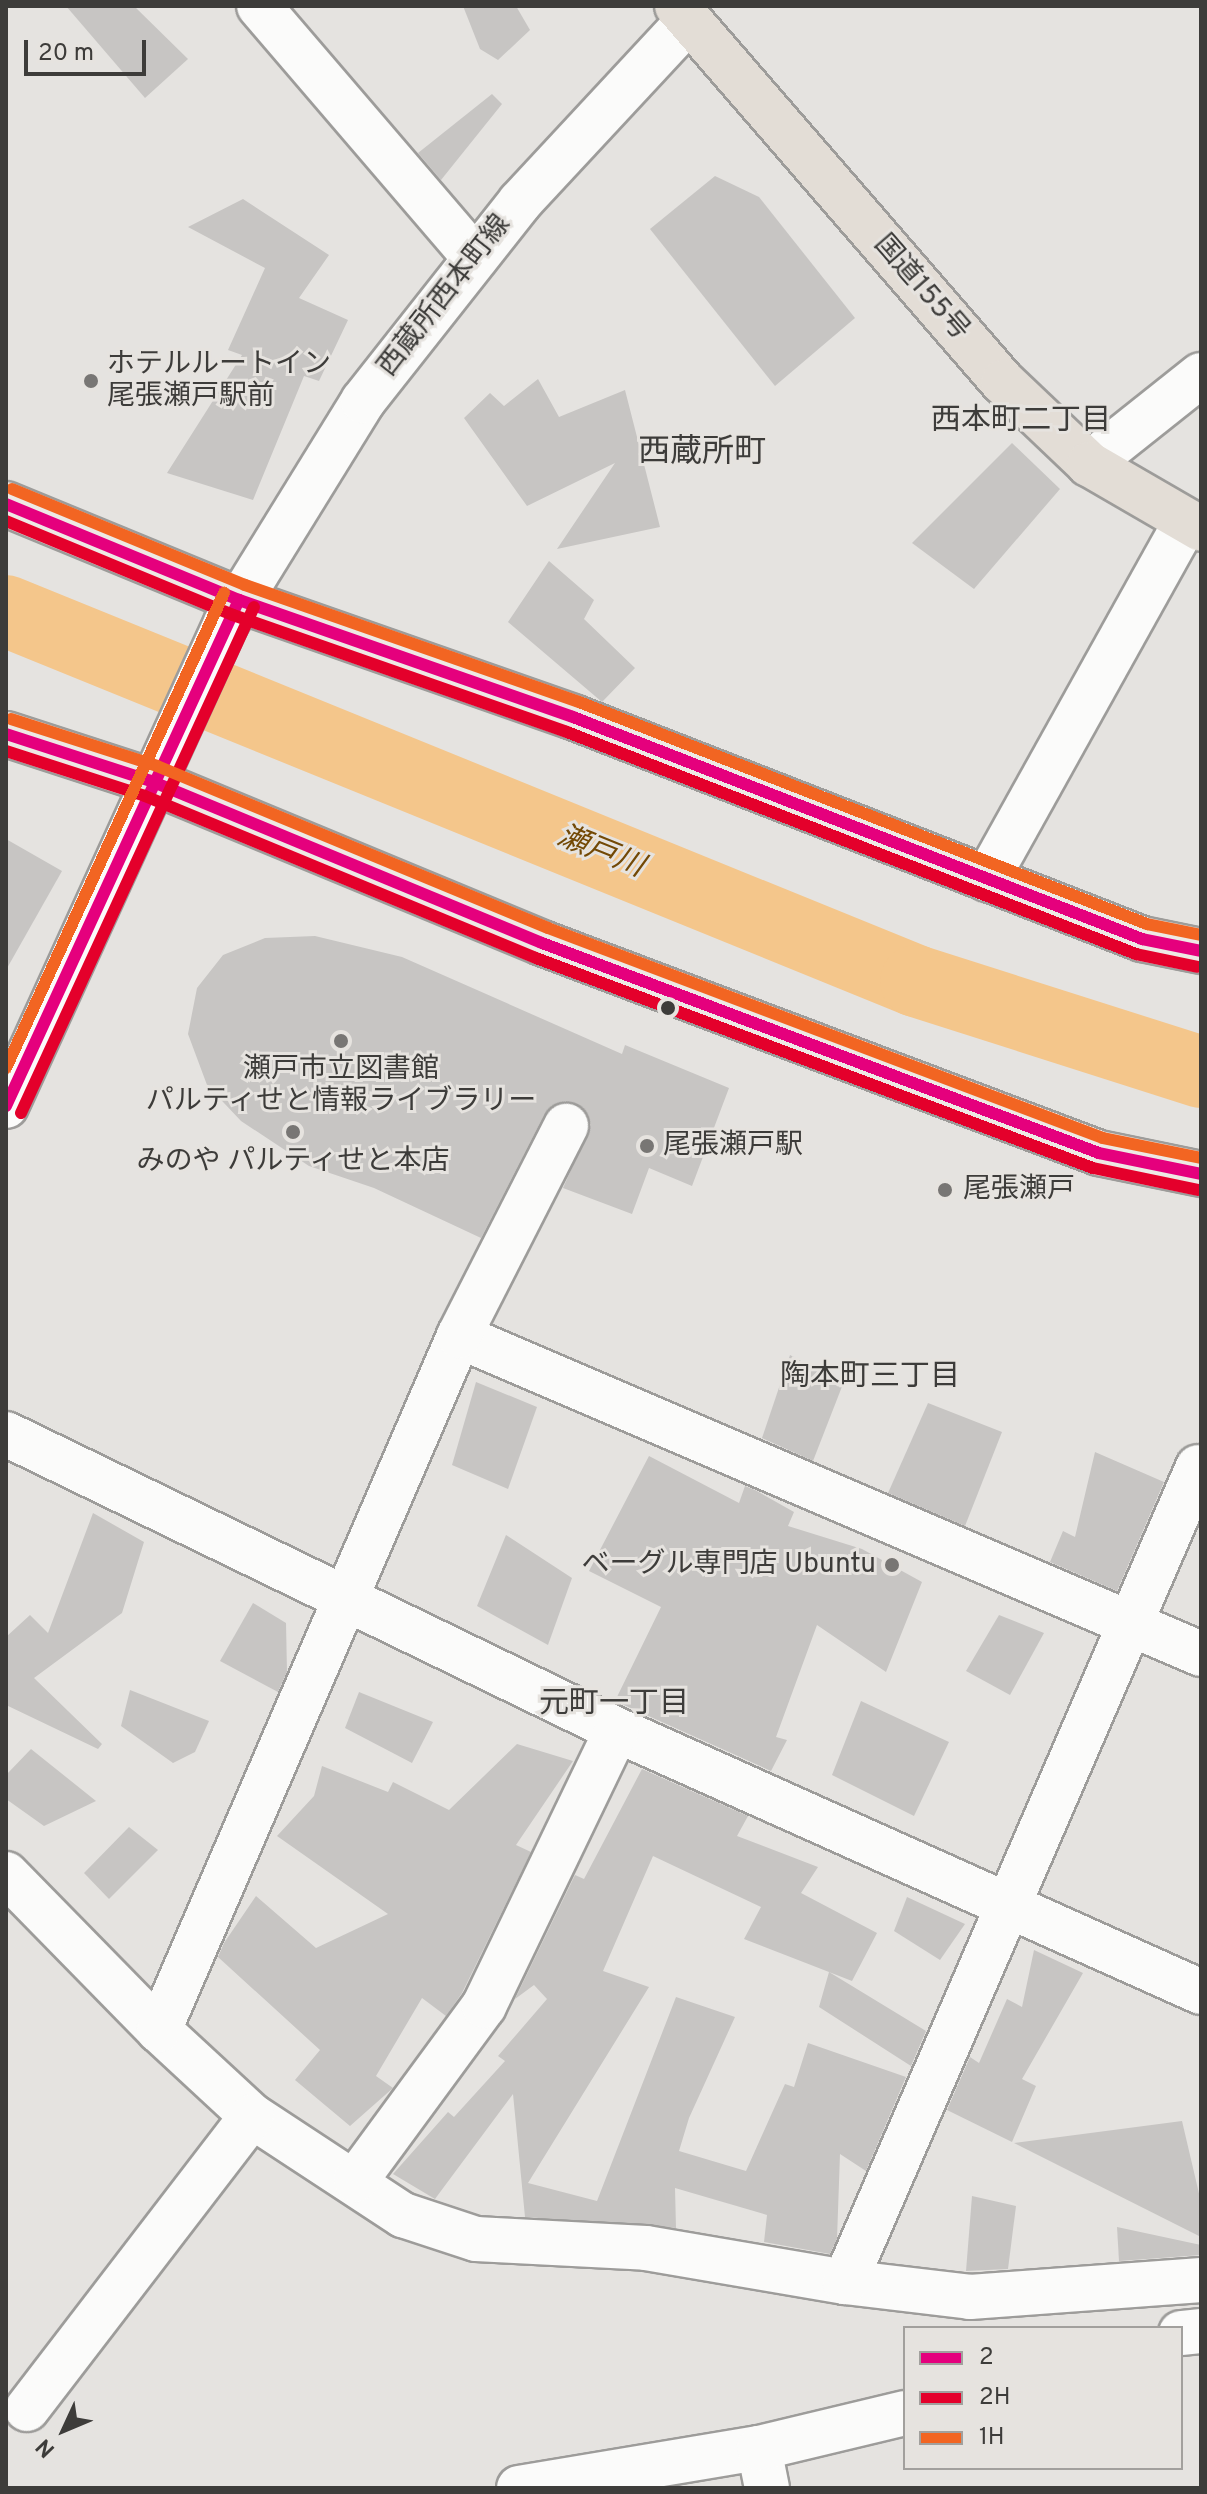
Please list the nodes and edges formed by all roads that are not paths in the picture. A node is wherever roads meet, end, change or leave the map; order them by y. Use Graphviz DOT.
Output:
graph roads {
  1 [pos="259,6"];
  2 [pos="691,11"];
  3 [pos="475,258"];
  4 [pos="1201,375"];
  5 [pos="1089,464"];
  6 [pos="6,504"];
  7 [pos="1194,525"];
  8 [pos="232,611"];
  9 [pos="6,734"];
  10 [pos="159,764"];
  11 [pos="987,879"];
  12 [pos="1201,951"];
  13 [pos="6,1106"];
  14 [pos="566,1126"];
  15 [pos="1201,1174"];
  16 [pos="459,1336"];
  17 [pos="6,1434"];
  18 [pos="1198,1467"];
  19 [pos="349,1597"];
  20 [pos="1134,1624"];
  21 [pos="1201,1654"];
  22 [pos="617,1730"];
  23 [pos="12,1893"];
  24 [pos="1008,1905"];
  25 [pos="1201,1992"];
  26 [pos="159,2030"];
  27 [pos="252,2116"];
  28 [pos="356,2180"];
  29 [pos="1201,2280"];
  30 [pos="845,2282"];
  31 [pos="27,2409"];
  32 [pos="903,2414"];
  33 [pos="763,2468"];
  34 [pos="602,2483"];
  35 [pos="519,2488"];
  1 -- 3 [label="street"];
  2 -- 3 [label="street, 西蔵所西本町線"];
  2 -- 5 [label="highway, 国道155号"];
  3 -- 8 [label="street, 西蔵所西本町線"];
  4 -- 5 [label="street"];
  5 -- 7 [label="highway, 国道155号"];
  6 -- 8 [label="main road"];
  7 -- 11 [label="street"];
  8 -- 10 [label="street, 西蔵所西本町線"];
  8 -- 11 [label="main road"];
  9 -- 10 [label="main road"];
  10 -- 13 [label="street, 西蔵所西本町線"];
  10 -- 15 [label="main road"];
  11 -- 12 [label="main road"];
  14 -- 16 [label="street"];
  16 -- 19 [label="street"];
  16 -- 20 [label="street"];
  17 -- 19 [label="street"];
  18 -- 20 [label="street"];
  19 -- 22 [label="street"];
  19 -- 26 [label="street"];
  20 -- 21 [label="street"];
  20 -- 24 [label="street"];
  22 -- 24 [label="street"];
  22 -- 28 [label="street"];
  23 -- 26 [label="street"];
  24 -- 25 [label="street"];
  24 -- 30 [label="street"];
  26 -- 27 [label="street"];
  27 -- 28 [label="street"];
  27 -- 31 [label="street"];
  28 -- 30 [label="street"];
  29 -- 30 [label="street"];
  32 -- 33 [label="street"];
  33 -- 34 [label="street"];
  34 -- 35 [label="street"];
}
